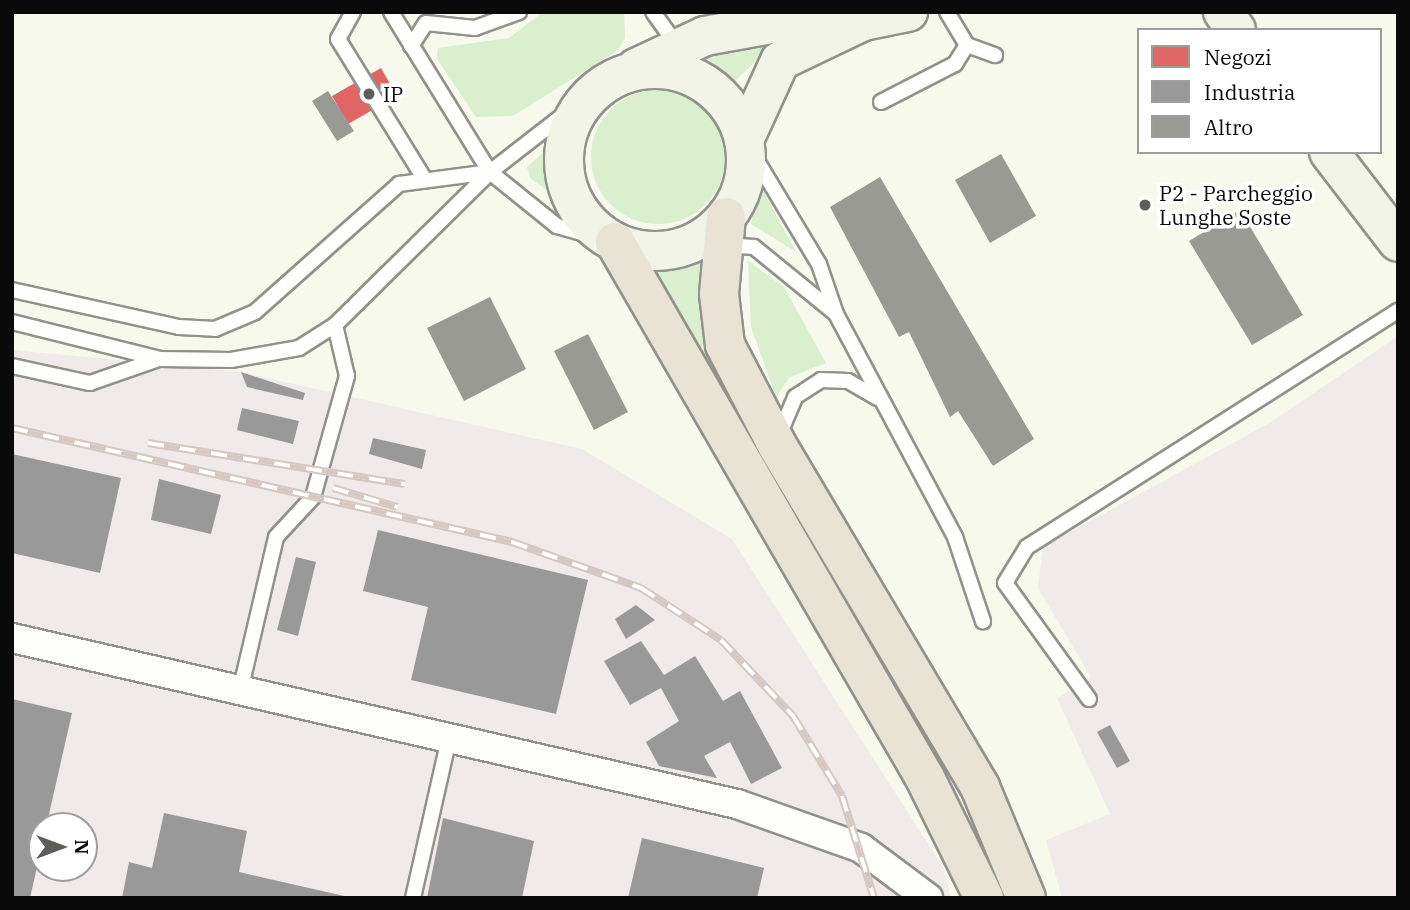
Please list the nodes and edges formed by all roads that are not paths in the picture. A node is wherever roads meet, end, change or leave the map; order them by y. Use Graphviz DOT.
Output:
graph roads {
  1 [pos="353,12"];
  2 [pos="391,12"];
  3 [pos="519,12"];
  4 [pos="908,12"];
  5 [pos="947,12"];
  6 [pos="1223,12"];
  7 [pos="655,13"];
  8 [pos="863,21"];
  9 [pos="1235,28"];
  10 [pos="967,45"];
  11 [pos="411,46"];
  12 [pos="678,48"];
  13 [pos="995,55"];
  14 [pos="704,83"];
  15 [pos="605,84"];
  16 [pos="881,102"];
  17 [pos="744,140"];
  18 [pos="1331,154"];
  19 [pos="489,172"];
  20 [pos="425,180"];
  21 [pos="714,235"];
  22 [pos="615,242"];
  23 [pos="1398,242"];
  24 [pos="12,289"];
  25 [pos="1398,311"];
  26 [pos="836,314"];
  27 [pos="12,323"];
  28 [pos="335,325"];
  29 [pos="160,359"];
  30 [pos="12,366"];
  31 [pos="878,398"];
  32 [pos="777,445"];
  33 [pos="983,621"];
  34 [pos="12,638"];
  35 [pos="240,691"];
  36 [pos="1088,699"];
  37 [pos="449,738"];
  38 [pos="413,898"];
  39 [pos="928,898"];
  40 [pos="984,898"];
  41 [pos="1025,898"];
  1 -- 20 [label="lane"];
  2 -- 11 [label="lane"];
  3 -- 11 [label="lane"];
  4 -- 8 [label="street"];
  5 -- 10 [label="lane"];
  6 -- 9 [label="street"];
  7 -- 12 [label="lane"];
  8 -- 12 [label="street"];
  8 -- 17 [label="street"];
  10 -- 13 [label="lane"];
  10 -- 16 [label="lane"];
  11 -- 19 [label="lane"];
  12 -- 14 [label="lane"];
  12 -- 15 [label="street"];
  14 -- 15 [label="street"];
  14 -- 17 [label="street"];
  15 -- 19 [label="lane"];
  15 -- 22 [label="street"];
  17 -- 21 [label="street"];
  17 -- 26 [label="lane"];
  18 -- 23 [label="street"];
  19 -- 20 [label="lane"];
  19 -- 22 [label="lane"];
  19 -- 28 [label="lane"];
  20 -- 24 [label="lane"];
  21 -- 22 [label="street"];
  21 -- 26 [label="lane"];
  21 -- 32 [label="highway"];
  22 -- 40 [label="highway"];
  25 -- 36 [label="lane"];
  26 -- 31 [label="lane"];
  27 -- 29 [label="lane"];
  28 -- 29 [label="lane"];
  28 -- 35 [label="lane"];
  29 -- 30 [label="lane"];
  31 -- 32 [label="lane"];
  31 -- 33 [label="lane"];
  32 -- 41 [label="highway"];
  34 -- 35 [label="street"];
  35 -- 37 [label="street"];
  37 -- 38 [label="lane"];
  37 -- 39 [label="street"];
}
